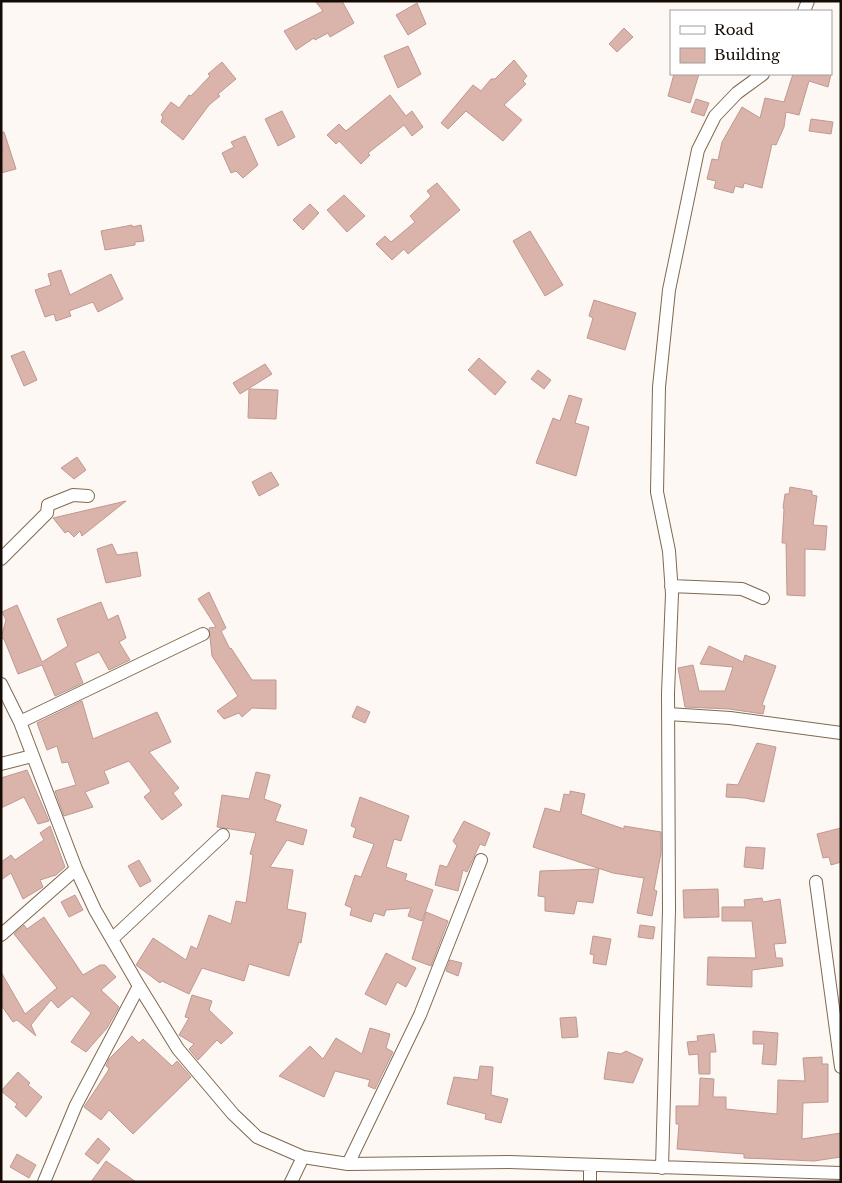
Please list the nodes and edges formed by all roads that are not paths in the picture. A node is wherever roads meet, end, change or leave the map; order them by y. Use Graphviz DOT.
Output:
graph roads {
  1 [pos="762,75"];
  2 [pos="88,496"];
  3 [pos="1,559"];
  4 [pos="671,586"];
  5 [pos="763,598"];
  6 [pos="203,634"];
  7 [pos="1,684"];
  8 [pos="668,714"];
  9 [pos="20,722"];
  10 [pos="841,733"];
  11 [pos="32,756"];
  12 [pos="1,764"];
  13 [pos="223,835"];
  14 [pos="481,860"];
  15 [pos="76,870"];
  16 [pos="816,882"];
  17 [pos="1,935"];
  18 [pos="112,939"];
  19 [pos="138,986"];
  20 [pos="841,1067"];
  21 [pos="303,1157"];
  22 [pos="348,1164"];
  23 [pos="590,1166"];
  24 [pos="662,1168"];
  25 [pos="841,1173"];
  26 [pos="44,1182"];
  27 [pos="291,1182"];
  28 [pos="590,1182"];
  1 -- 4 [label="street"];
  2 -- 3 [label="street"];
  4 -- 5 [label="street"];
  4 -- 8 [label="street"];
  6 -- 9 [label="street"];
  7 -- 9 [label="street"];
  8 -- 10 [label="street"];
  8 -- 24 [label="street"];
  9 -- 11 [label="street"];
  11 -- 12 [label="street"];
  11 -- 15 [label="street"];
  13 -- 18 [label="street"];
  14 -- 22 [label="street"];
  15 -- 17 [label="street"];
  15 -- 18 [label="street"];
  16 -- 20 [label="street"];
  18 -- 19 [label="street"];
  19 -- 21 [label="street"];
  19 -- 26 [label="street"];
  21 -- 22 [label="street"];
  21 -- 27 [label="street"];
  22 -- 23 [label="street"];
  23 -- 24 [label="street"];
  23 -- 28 [label="street"];
  24 -- 25 [label="street"];
}
